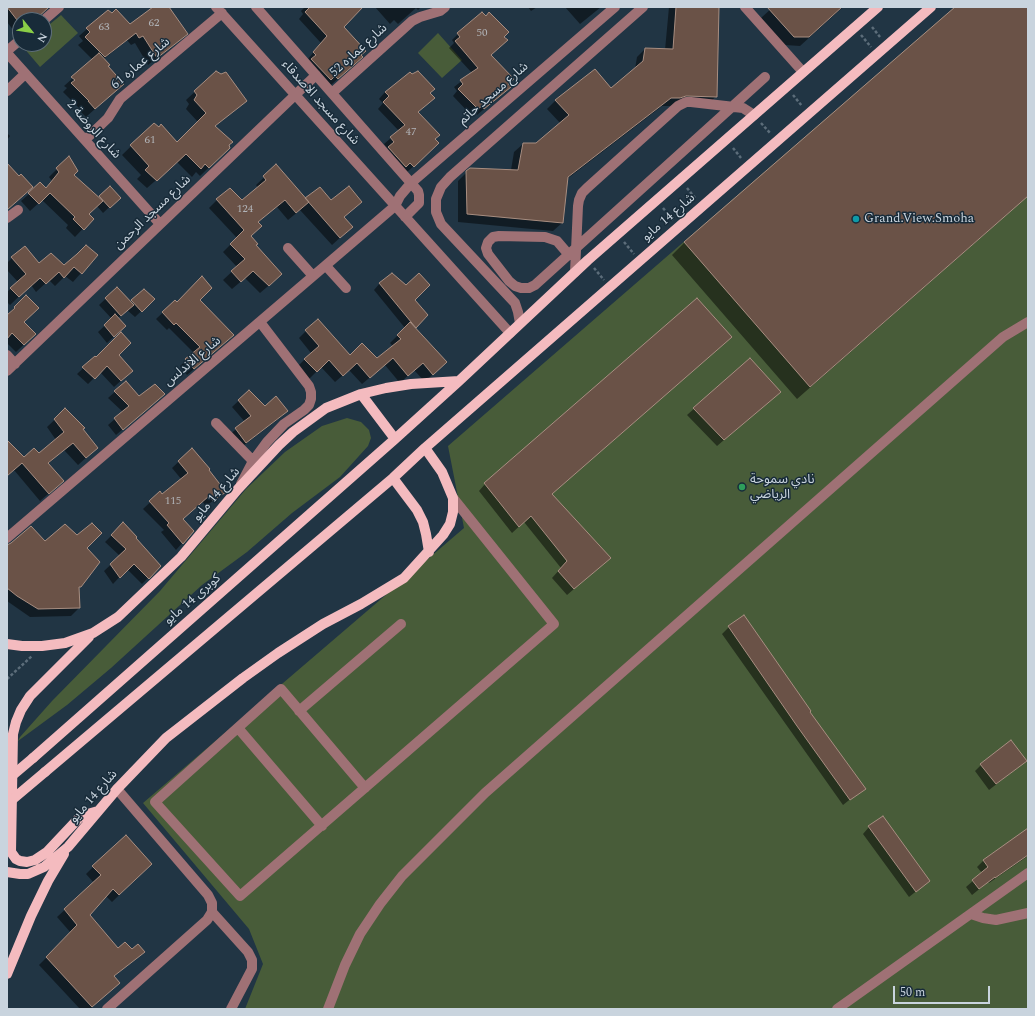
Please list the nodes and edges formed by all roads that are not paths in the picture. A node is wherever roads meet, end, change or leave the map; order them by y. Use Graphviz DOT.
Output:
graph roads {
  1 [pos="256,7"];
  2 [pos="445,7"];
  3 [pos="615,7"];
  4 [pos="643,7"];
  5 [pos="878,7"];
  6 [pos="931,7"];
  7 [pos="751,9"];
  8 [pos="219,10"];
  9 [pos="7,52"];
  10 [pos="803,72"];
  11 [pos="25,74"];
  12 [pos="316,75"];
  13 [pos="765,77"];
  14 [pos="7,91"];
  15 [pos="332,93"];
  16 [pos="295,95"];
  17 [pos="732,107"];
  18 [pos="754,115"];
  19 [pos="85,140"];
  20 [pos="411,183"];
  21 [pos="395,206"];
  22 [pos="18,210"];
  23 [pos="405,217"];
  24 [pos="7,218"];
  25 [pos="160,224"];
  26 [pos="288,248"];
  27 [pos="572,252"];
  28 [pos="326,266"];
  29 [pos="575,272"];
  30 [pos="313,276"];
  31 [pos="346,288"];
  32 [pos="260,322"];
  33 [pos="1028,322"];
  34 [pos="520,323"];
  35 [pos="510,332"];
  36 [pos="7,355"];
  37 [pos="15,364"];
  38 [pos="7,371"];
  39 [pos="459,381"];
  40 [pos="361,394"];
  41 [pos="216,423"];
  42 [pos="395,439"];
  43 [pos="424,448"];
  44 [pos="253,461"];
  45 [pos="393,478"];
  46 [pos="238,489"];
  47 [pos="453,498"];
  48 [pos="7,538"];
  49 [pos="429,552"];
  50 [pos="401,624"];
  51 [pos="93,633"];
  52 [pos="7,644"];
  53 [pos="299,711"];
  54 [pos="238,728"];
  55 [pos="7,780"];
  56 [pos="365,788"];
  57 [pos="117,789"];
  58 [pos="7,804"];
  59 [pos="98,812"];
  60 [pos="322,826"];
  61 [pos="68,847"];
  62 [pos="7,872"];
  63 [pos="1028,873"];
  64 [pos="1023,880"];
  65 [pos="212,912"];
  66 [pos="1028,913"];
  67 [pos="971,914"];
  68 [pos="7,974"];
  69 [pos="107,1009"];
  70 [pos="231,1009"];
  71 [pos="328,1009"];
  72 [pos="837,1009"];
  1 -- 12 [label="street, شارع مسجد الاصدقاء"];
  2 -- 15 [label="street, شارع عماره 52"];
  3 -- 20 [label="street, شارع مسجد حاتم"];
  4 -- 34 [label="street"];
  5 -- 10 [label="main road, شارع 14 مايو"];
  6 -- 43 [label="main road, شارع 14 مايو"];
  7 -- 10 [label="street"];
  8 -- 16 [label="street, شارع مسجد الاصدقاء"];
  8 -- 19 [label="street, شارع عماره 61"];
  9 -- 11 [label="street, شارع الروضة 2"];
  10 -- 18 [label="main road, شارع 14 مايو"];
  11 -- 14 [label="street"];
  11 -- 19 [label="street, شارع الروضة 2"];
  12 -- 15 [label="street, شارع مسجد الاصدقاء"];
  12 -- 16 [label="street, شارع مسجد الرحمن"];
  13 -- 17 [label="street"];
  15 -- 20 [label="street, شارع مسجد الاصدقاء"];
  16 -- 21 [label="street, شارع مسجد الاصدقاء"];
  16 -- 25 [label="street, شارع مسجد الرحمن"];
  17 -- 18 [label="street"];
  17 -- 27 [label="street"];
  17 -- 27 [label="street"];
  18 -- 29 [label="main road, شارع 14 مايو"];
  19 -- 25 [label="street, شارع الروضة 2"];
  20 -- 21 [label="street, شارع مسجد حاتم"];
  20 -- 23 [label="street, شارع مسجد الاصدقاء"];
  21 -- 23 [label="street, شارع مسجد الاصدقاء"];
  21 -- 28 [label="street, شارع الاندلس"];
  22 -- 24 [label="street"];
  23 -- 35 [label="street, شارع مسجد الاصدقاء"];
  25 -- 37 [label="street, شارع مسجد الرحمن"];
  26 -- 30 [label="street"];
  27 -- 27 [label="street"];
  27 -- 29 [label="street"];
  28 -- 30 [label="street, شارع الاندلس"];
  28 -- 31 [label="street"];
  29 -- 34 [label="main road, شارع 14 مايو"];
  30 -- 32 [label="street, شارع الاندلس"];
  32 -- 44 [label="street"];
  32 -- 48 [label="street, شارع الاندلس"];
  33 -- 71 [label="street"];
  34 -- 35 [label="main road, شارع 14 مايو"];
  35 -- 39 [label="main road, شارع 14 مايو"];
  36 -- 37 [label="street"];
  37 -- 38 [label="street, شارع مسجد الرحمن"];
  39 -- 40 [label="main road, شارع 14 مايو"];
  39 -- 42 [label="main road, شارع 14 مايو"];
  40 -- 42 [label="main road"];
  40 -- 46 [label="main road, شارع 14 مايو"];
  41 -- 44 [label="street"];
  42 -- 55 [label="main road, كوبرى 14 مايو, bridge"];
  43 -- 45 [label="main road, شارع 14 مايو"];
  43 -- 47 [label="main road, شارع 14 مايو"];
  44 -- 46 [label="street"];
  45 -- 49 [label="main road"];
  45 -- 58 [label="main road, bridge"];
  46 -- 51 [label="main road, شارع 14 مايو"];
  47 -- 49 [label="main road, شارع 14 مايو"];
  47 -- 56 [label="street"];
  49 -- 57 [label="main road, شارع 14 مايو"];
  50 -- 53 [label="street"];
  51 -- 52 [label="main road, شارع 14 مايو"];
  51 -- 59 [label="main road"];
  53 -- 54 [label="street"];
  53 -- 56 [label="street"];
  54 -- 60 [label="street"];
  54 -- 60 [label="street"];
  56 -- 60 [label="street"];
  57 -- 59 [label="main road, شارع 14 مايو"];
  57 -- 65 [label="street"];
  59 -- 61 [label="main road, شارع 14 مايو"];
  61 -- 62 [label="main road, شارع 14 مايو"];
  61 -- 68 [label="main road, شارع 14 مايو"];
  63 -- 64 [label="street"];
  64 -- 67 [label="street"];
  65 -- 69 [label="street"];
  65 -- 70 [label="street"];
  66 -- 67 [label="street"];
  67 -- 72 [label="street"];
}
